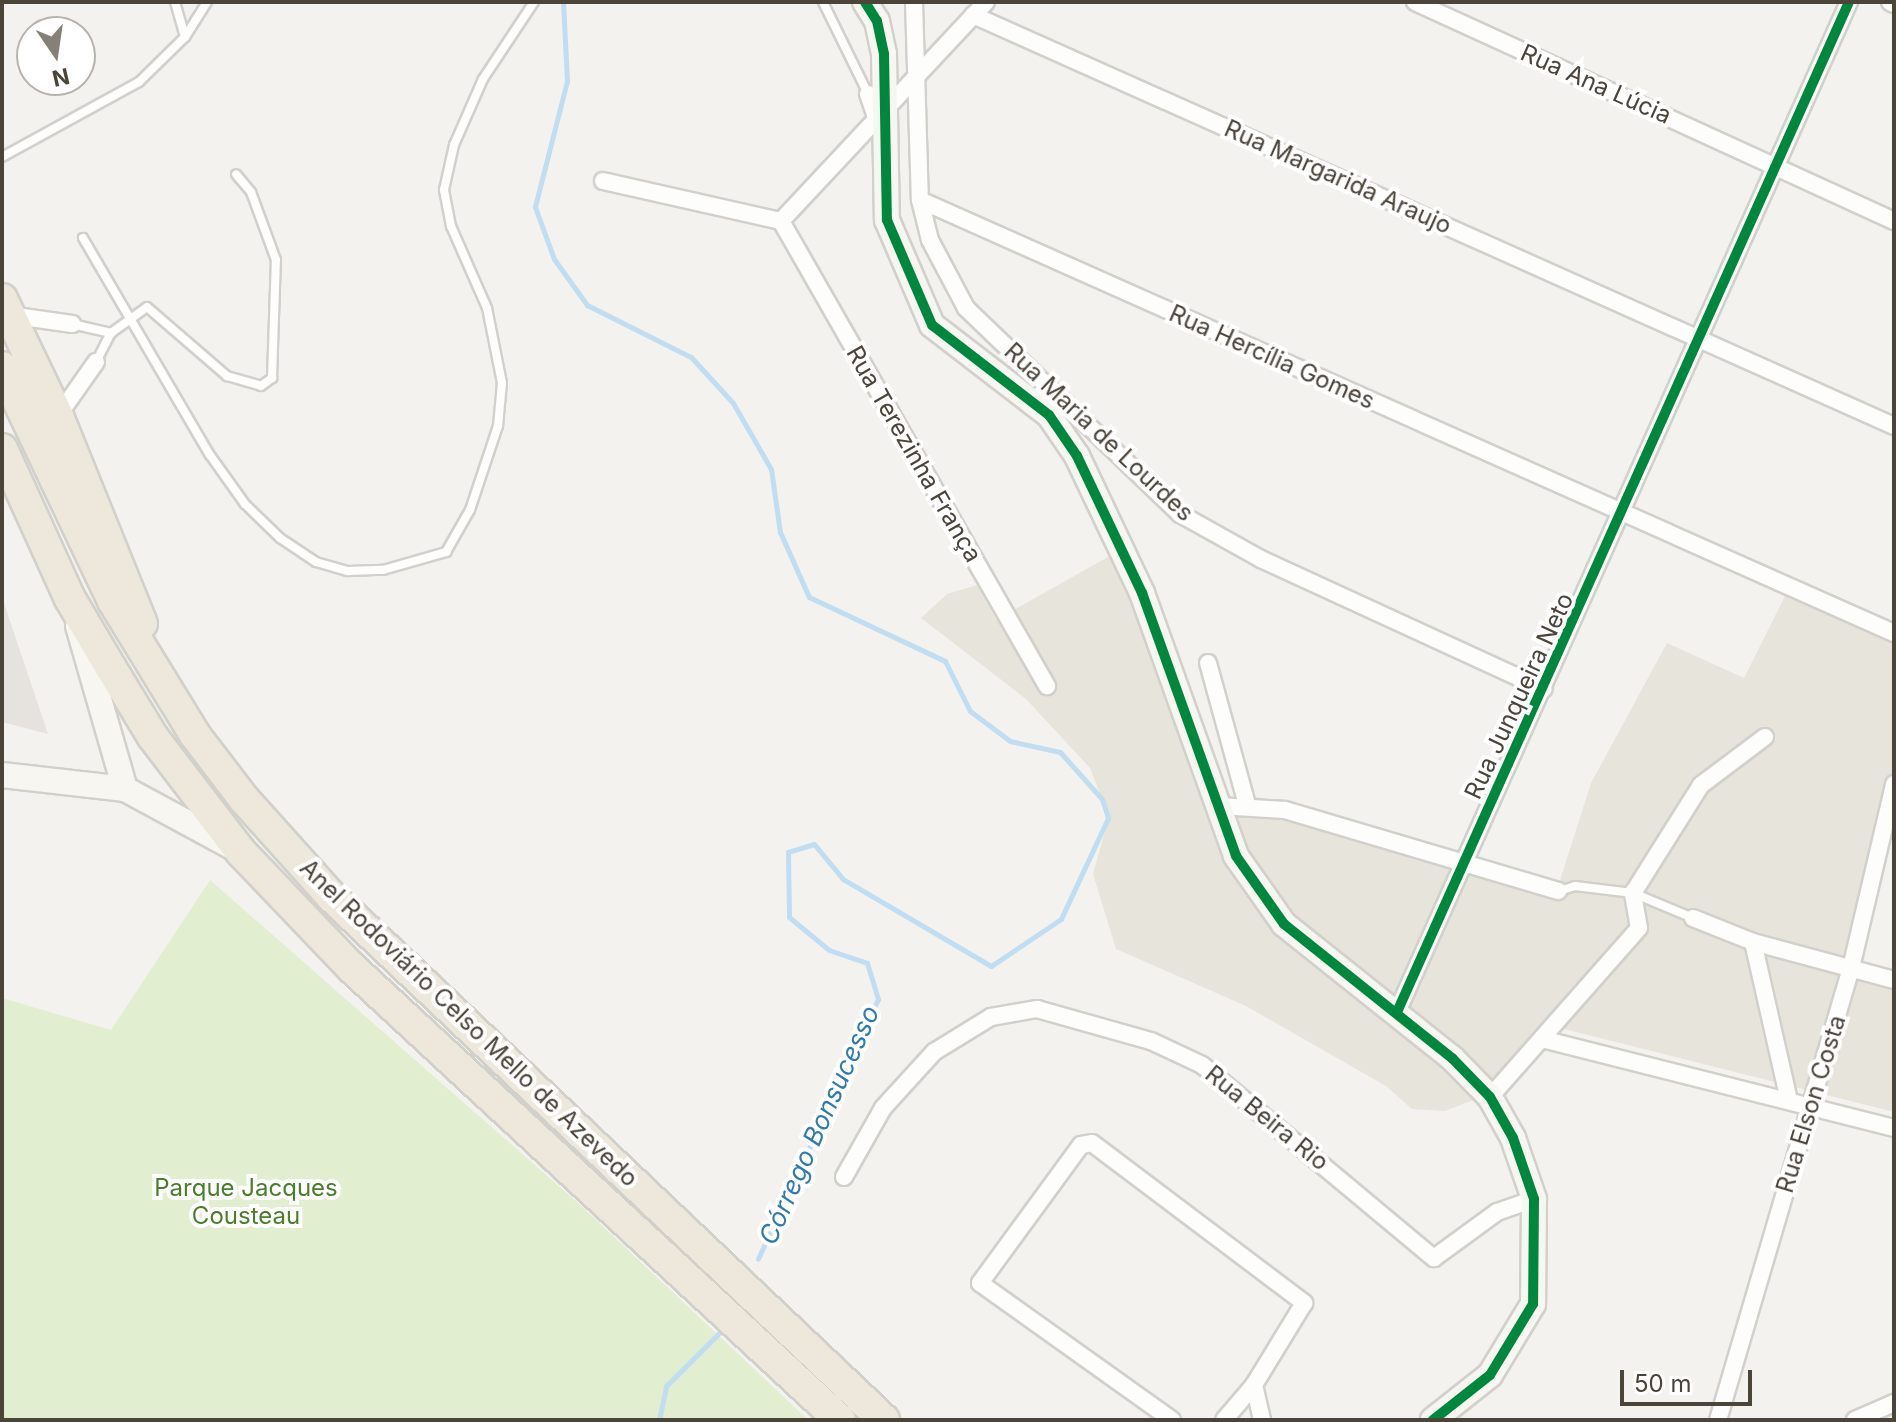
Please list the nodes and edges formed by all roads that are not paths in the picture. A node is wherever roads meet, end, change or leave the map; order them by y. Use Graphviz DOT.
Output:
graph roads {
  1 [pos="175,2"];
  2 [pos="207,2"];
  3 [pos="534,2"];
  4 [pos="823,2"];
  5 [pos="865,2"];
  6 [pos="914,2"];
  7 [pos="986,2"];
  8 [pos="1415,2"];
  9 [pos="1849,2"];
  10 [pos="973,15"];
  11 [pos="185,37"];
  12 [pos="912,79"];
  13 [pos="876,106"];
  14 [pos="2,157"];
  15 [pos="1777,166"];
  16 [pos="236,174"];
  17 [pos="603,181"];
  18 [pos="920,200"];
  19 [pos="781,221"];
  20 [pos="1894,221"];
  21 [pos="83,238"];
  22 [pos="6,307"];
  23 [pos="129,316"];
  24 [pos="72,324"];
  25 [pos="111,333"];
  26 [pos="1702,338"];
  27 [pos="96,362"];
  28 [pos="2,367"];
  29 [pos="58,416"];
  30 [pos="1894,426"];
  31 [pos="2,449"];
  32 [pos="1624,514"];
  33 [pos="69,597"];
  34 [pos="1894,633"];
  35 [pos="1208,663"];
  36 [pos="155,668"];
  37 [pos="1047,686"];
  38 [pos="1544,689"];
  39 [pos="1765,737"];
  40 [pos="2,775"];
  41 [pos="1894,784"];
  42 [pos="125,789"];
  43 [pos="1247,805"];
  44 [pos="1219,806"];
  45 [pos="241,852"];
  46 [pos="1463,867"];
  47 [pos="1558,891"];
  48 [pos="1633,893"];
  49 [pos="1693,918"];
  50 [pos="1753,942"];
  51 [pos="1851,968"];
  52 [pos="1894,980"];
  53 [pos="1397,1012"];
  54 [pos="1546,1040"];
  55 [pos="1490,1097"];
  56 [pos="1789,1100"];
  57 [pos="1810,1106"];
  58 [pos="1894,1128"];
  59 [pos="844,1177"];
  60 [pos="1534,1199"];
  61 [pos="758,1344"];
  62 [pos="1254,1385"];
  63 [pos="1894,1403"];
  64 [pos="875,1412"];
  65 [pos="825,1420"];
  66 [pos="840,1420"];
  67 [pos="893,1420"];
  68 [pos="1172,1420"];
  69 [pos="1224,1420"];
  70 [pos="1262,1420"];
  71 [pos="1433,1420"];
  72 [pos="1718,1420"];
  73 [pos="1855,1420"];
  1 -- 11 [label="lane"];
  2 -- 11 [label="lane"];
  3 -- 23 [label="lane"];
  4 -- 13 [label="lane"];
  5 -- 13 [label="street"];
  6 -- 12 [label="street, Rua Maria de Lourdes"];
  7 -- 10 [label="street"];
  8 -- 15 [label="street, Rua Ana Lúcia"];
  9 -- 15 [label="street, Rua Junqueira Neto"];
  10 -- 12 [label="street"];
  10 -- 26 [label="street, Rua Margarida Araujo"];
  11 -- 14 [label="lane"];
  12 -- 13 [label="street"];
  12 -- 18 [label="street, Rua Maria de Lourdes"];
  13 -- 19 [label="street"];
  13 -- 44 [label="street"];
  15 -- 20 [label="street, Rua Ana Lúcia"];
  15 -- 26 [label="street, Rua Junqueira Neto"];
  16 -- 23 [label="lane"];
  17 -- 19 [label="street"];
  18 -- 32 [label="street, Rua Hercília Gomes"];
  18 -- 38 [label="street, Rua Maria de Lourdes"];
  19 -- 37 [label="street, Rua Terezinha França"];
  21 -- 23 [label="lane"];
  22 -- 24 [label="street"];
  22 -- 29 [label="highway"];
  23 -- 25 [label="lane"];
  24 -- 25 [label="lane"];
  25 -- 27 [label="lane"];
  26 -- 30 [label="street, Rua Margarida Araujo"];
  26 -- 32 [label="street, Rua Junqueira Neto"];
  27 -- 29 [label="street"];
  28 -- 36 [label="highway, Anel Rodoviário Celso Mello de Azevedo"];
  29 -- 36 [label="highway"];
  31 -- 33 [label="highway, Anel Rodoviário Celso Mello de Azevedo"];
  32 -- 34 [label="street"];
  32 -- 38 [label="street, Rua Junqueira Neto"];
  33 -- 42 [label="street"];
  33 -- 45 [label="highway, Anel Rodoviário Celso Mello de Azevedo"];
  35 -- 43 [label="street"];
  36 -- 64 [label="highway, Anel Rodoviário Celso Mello de Azevedo"];
  38 -- 46 [label="street, Rua Junqueira Neto"];
  39 -- 48 [label="street"];
  40 -- 42 [label="street"];
  41 -- 51 [label="street, Rua Elson Costa"];
  42 -- 45 [label="street"];
  43 -- 44 [label="street"];
  43 -- 46 [label="street"];
  44 -- 53 [label="street"];
  45 -- 61 [label="highway, Anel Rodoviário Celso Mello de Azevedo"];
  46 -- 47 [label="street"];
  46 -- 53 [label="street, Rua Junqueira Neto"];
  47 -- 48 [label="lane"];
  48 -- 49 [label="lane"];
  48 -- 54 [label="street"];
  49 -- 50 [label="street"];
  50 -- 51 [label="street"];
  50 -- 56 [label="street"];
  51 -- 52 [label="street"];
  51 -- 57 [label="street, Rua Elson Costa"];
  53 -- 55 [label="street"];
  54 -- 55 [label="street"];
  54 -- 56 [label="street"];
  55 -- 60 [label="street"];
  56 -- 57 [label="street"];
  57 -- 58 [label="street"];
  57 -- 72 [label="street, Rua Elson Costa"];
  59 -- 60 [label="street, Rua Beira Rio"];
  60 -- 71 [label="street"];
  61 -- 65 [label="highway"];
  61 -- 66 [label="highway, Anel Rodoviário Celso Mello de Azevedo"];
  62 -- 68 [label="street"];
  62 -- 69 [label="street"];
  62 -- 70 [label="street"];
  63 -- 73 [label="street"];
  64 -- 67 [label="highway, Anel Rodoviário Celso Mello de Azevedo"];
}
